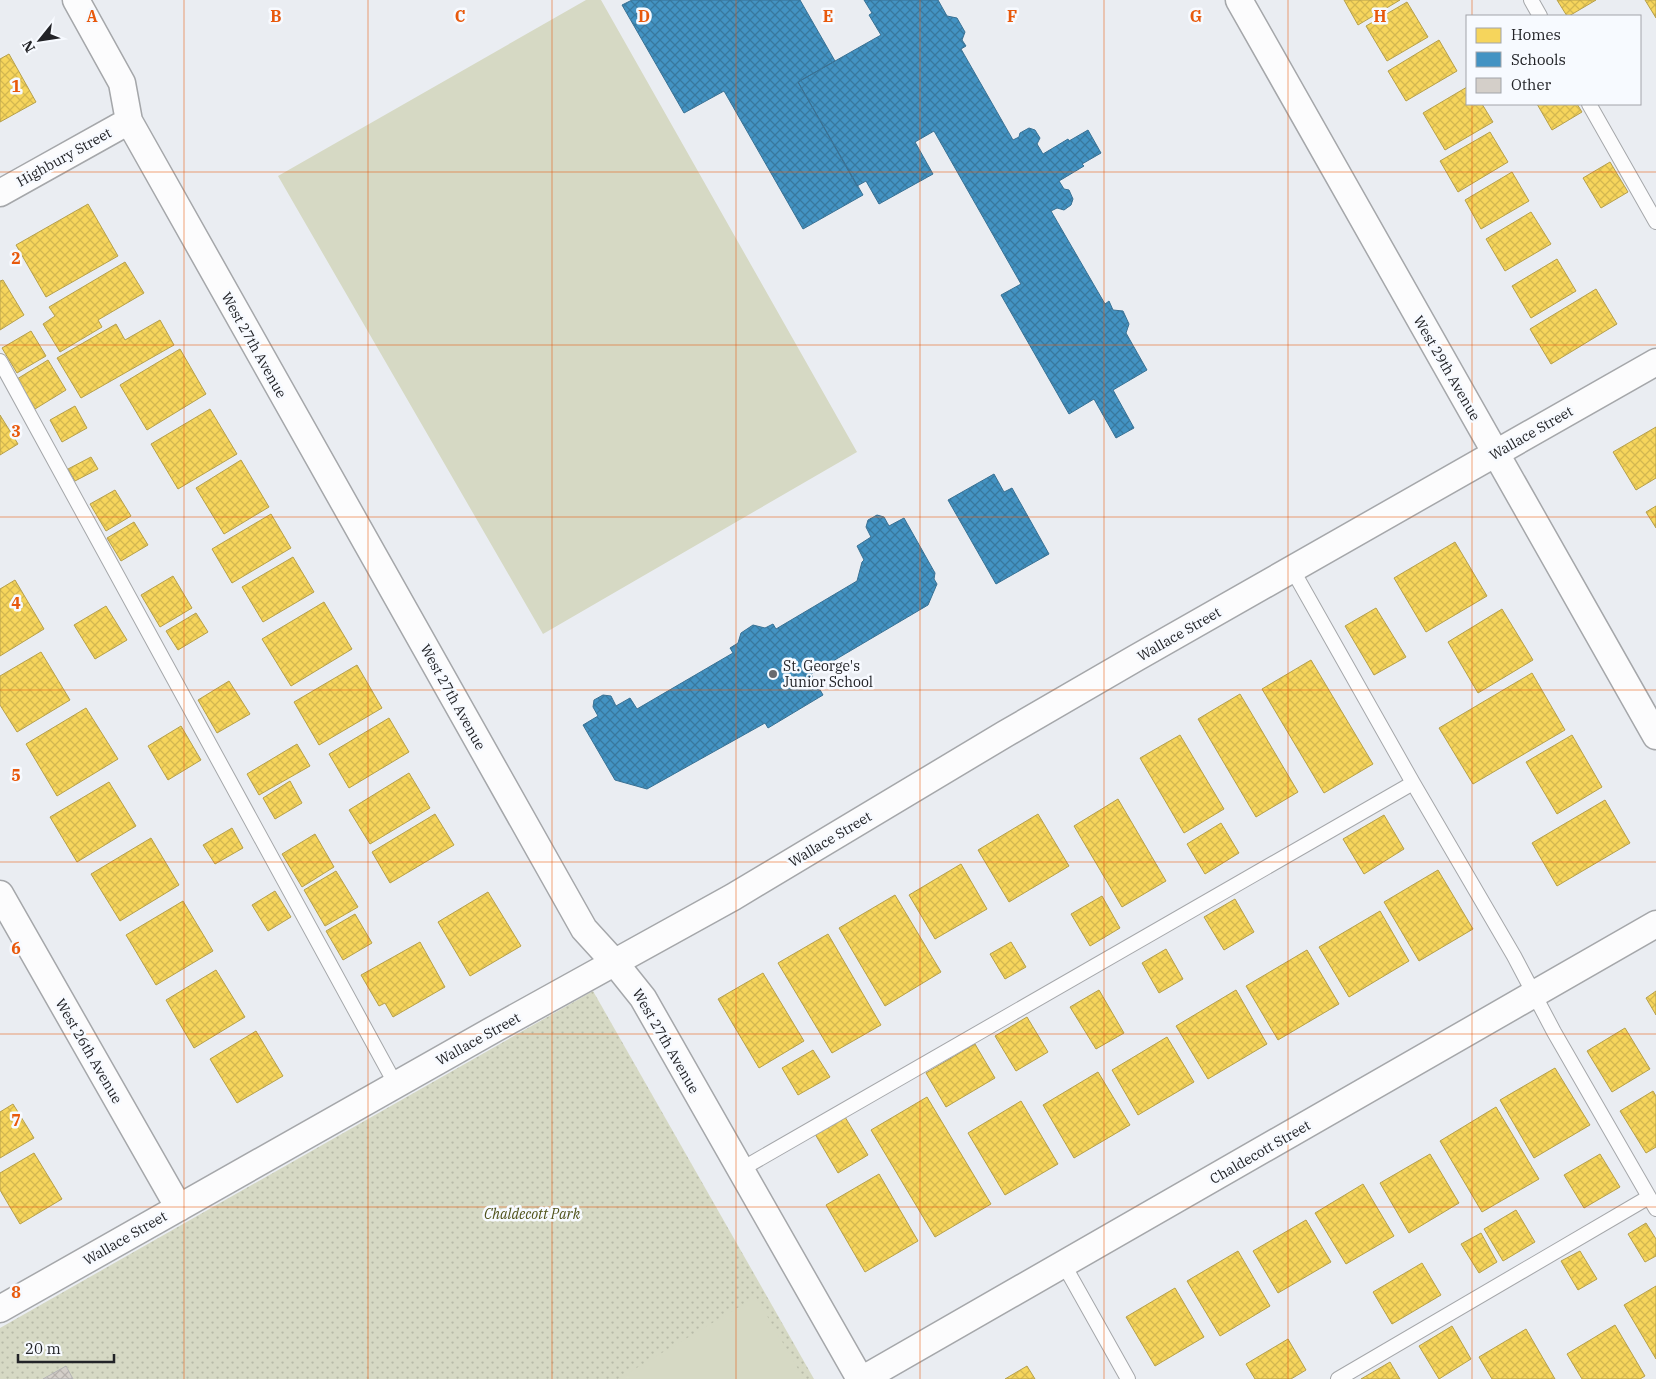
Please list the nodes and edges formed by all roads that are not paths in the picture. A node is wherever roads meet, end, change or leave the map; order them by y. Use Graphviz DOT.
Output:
graph roads {
  1 [pos="76,0"];
  2 [pos="1239,0"];
  3 [pos="1531,0"];
  4 [pos="1539,15"];
  5 [pos="1590,105"];
  6 [pos="128,121"];
  7 [pos="0,193"];
  8 [pos="1656,222"];
  9 [pos="0,360"];
  10 [pos="1656,362"];
  11 [pos="1495,453"];
  12 [pos="1292,570"];
  13 [pos="1656,736"];
  14 [pos="1413,783"];
  15 [pos="0,894"];
  16 [pos="1656,924"];
  17 [pos="616,963"];
  18 [pos="1534,994"];
  19 [pos="396,1085"];
  20 [pos="740,1170"];
  21 [pos="1653,1203"];
  22 [pos="179,1208"];
  23 [pos="1064,1265"];
  24 [pos="0,1309"];
  25 [pos="861,1379"];
  26 [pos="1128,1379"];
  27 [pos="1338,1379"];
  1 -- 6 [label="street, West 27th Avenue"];
  2 -- 11 [label="street, West 29th Avenue"];
  3 -- 4 [label="lane"];
  5 -- 8 [label="lane"];
  6 -- 7 [label="street, Highbury Street"];
  6 -- 17 [label="street, West 27th Avenue"];
  9 -- 19 [label="lane"];
  10 -- 11 [label="street, Wallace Street"];
  11 -- 12 [label="street, Wallace Street"];
  11 -- 13 [label="street, West 29th Avenue"];
  12 -- 14 [label="lane"];
  12 -- 17 [label="street, Wallace Street"];
  14 -- 18 [label="lane"];
  14 -- 20 [label="lane"];
  15 -- 22 [label="street, West 26th Avenue"];
  16 -- 18 [label="street, Chaldecott Street"];
  17 -- 19 [label="street, Wallace Street"];
  17 -- 20 [label="street, West 27th Avenue"];
  18 -- 21 [label="lane"];
  18 -- 23 [label="street, Chaldecott Street"];
  19 -- 22 [label="street, Wallace Street"];
  20 -- 25 [label="street, West 27th Avenue"];
  21 -- 27 [label="lane"];
  22 -- 24 [label="street, Wallace Street"];
  23 -- 25 [label="street, Chaldecott Street"];
  23 -- 26 [label="lane"];
}
